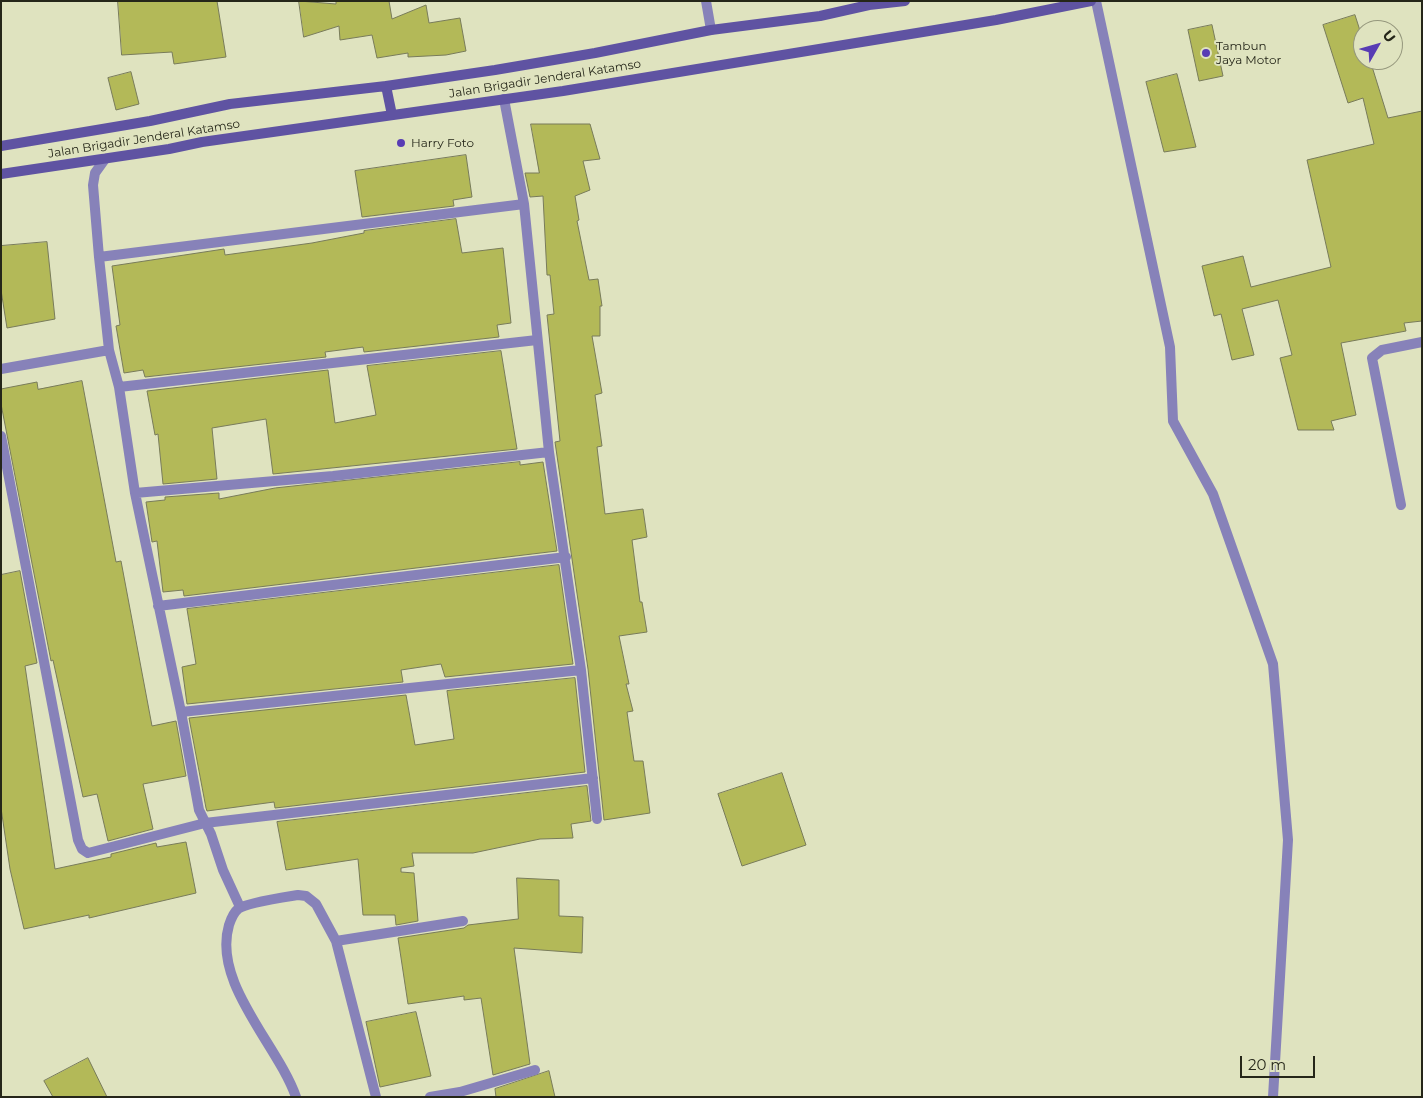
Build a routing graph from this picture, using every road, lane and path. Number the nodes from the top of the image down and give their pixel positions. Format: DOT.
graph roads {
  1 [pos="706,1"];
  2 [pos="905,1"];
  3 [pos="1091,1"];
  4 [pos="1096,1"];
  5 [pos="711,30"];
  6 [pos="386,86"];
  7 [pos="504,99"];
  8 [pos="392,115"];
  9 [pos="1,146"];
  10 [pos="104,158"];
  11 [pos="1,174"];
  12 [pos="524,204"];
  13 [pos="99,257"];
  14 [pos="537,340"];
  15 [pos="1422,342"];
  16 [pos="109,350"];
  17 [pos="1,369"];
  18 [pos="119,386"];
  19 [pos="1,436"];
  20 [pos="549,452"];
  21 [pos="135,493"];
  22 [pos="1401,505"];
  23 [pos="566,557"];
  24 [pos="158,606"];
  25 [pos="581,670"];
  26 [pos="181,712"];
  27 [pos="593,778"];
  28 [pos="597,819"];
  29 [pos="205,823"];
  30 [pos="240,907"];
  31 [pos="463,920"];
  32 [pos="336,940"];
  33 [pos="535,1070"];
  34 [pos="296,1097"];
  35 [pos="376,1097"];
  36 [pos="430,1097"];
  37 [pos="1273,1097"];
  1 -- 5 [label="street"];
  2 -- 5 [label="main road, Jalan Brigadir Jenderal Katamso"];
  3 -- 7 [label="main road, Jalan Brigadir Jenderal Katamso"];
  4 -- 37 [label="street"];
  5 -- 6 [label="main road, Jalan Brigadir Jenderal Katamso"];
  6 -- 8 [label="main road"];
  6 -- 9 [label="main road, Jalan Brigadir Jenderal Katamso"];
  7 -- 8 [label="main road, Jalan Brigadir Jenderal Katamso"];
  7 -- 12 [label="street"];
  8 -- 10 [label="main road, Jalan Brigadir Jenderal Katamso"];
  10 -- 11 [label="main road, Jalan Brigadir Jenderal Katamso"];
  10 -- 13 [label="street"];
  12 -- 13 [label="street"];
  12 -- 14 [label="street"];
  13 -- 16 [label="street"];
  14 -- 18 [label="street"];
  14 -- 20 [label="street"];
  15 -- 22 [label="street"];
  16 -- 17 [label="street"];
  16 -- 18 [label="street"];
  18 -- 21 [label="street"];
  19 -- 29 [label="street"];
  20 -- 21 [label="street"];
  20 -- 23 [label="street"];
  21 -- 24 [label="street"];
  23 -- 24 [label="street"];
  23 -- 25 [label="street"];
  24 -- 26 [label="street"];
  25 -- 26 [label="street"];
  25 -- 27 [label="street"];
  26 -- 29 [label="street"];
  27 -- 28 [label="street"];
  27 -- 29 [label="street"];
  29 -- 30 [label="street"];
  30 -- 32 [label="street"];
  30 -- 34 [label="street"];
  31 -- 32 [label="street"];
  32 -- 35 [label="street"];
  33 -- 36 [label="street"];
}
